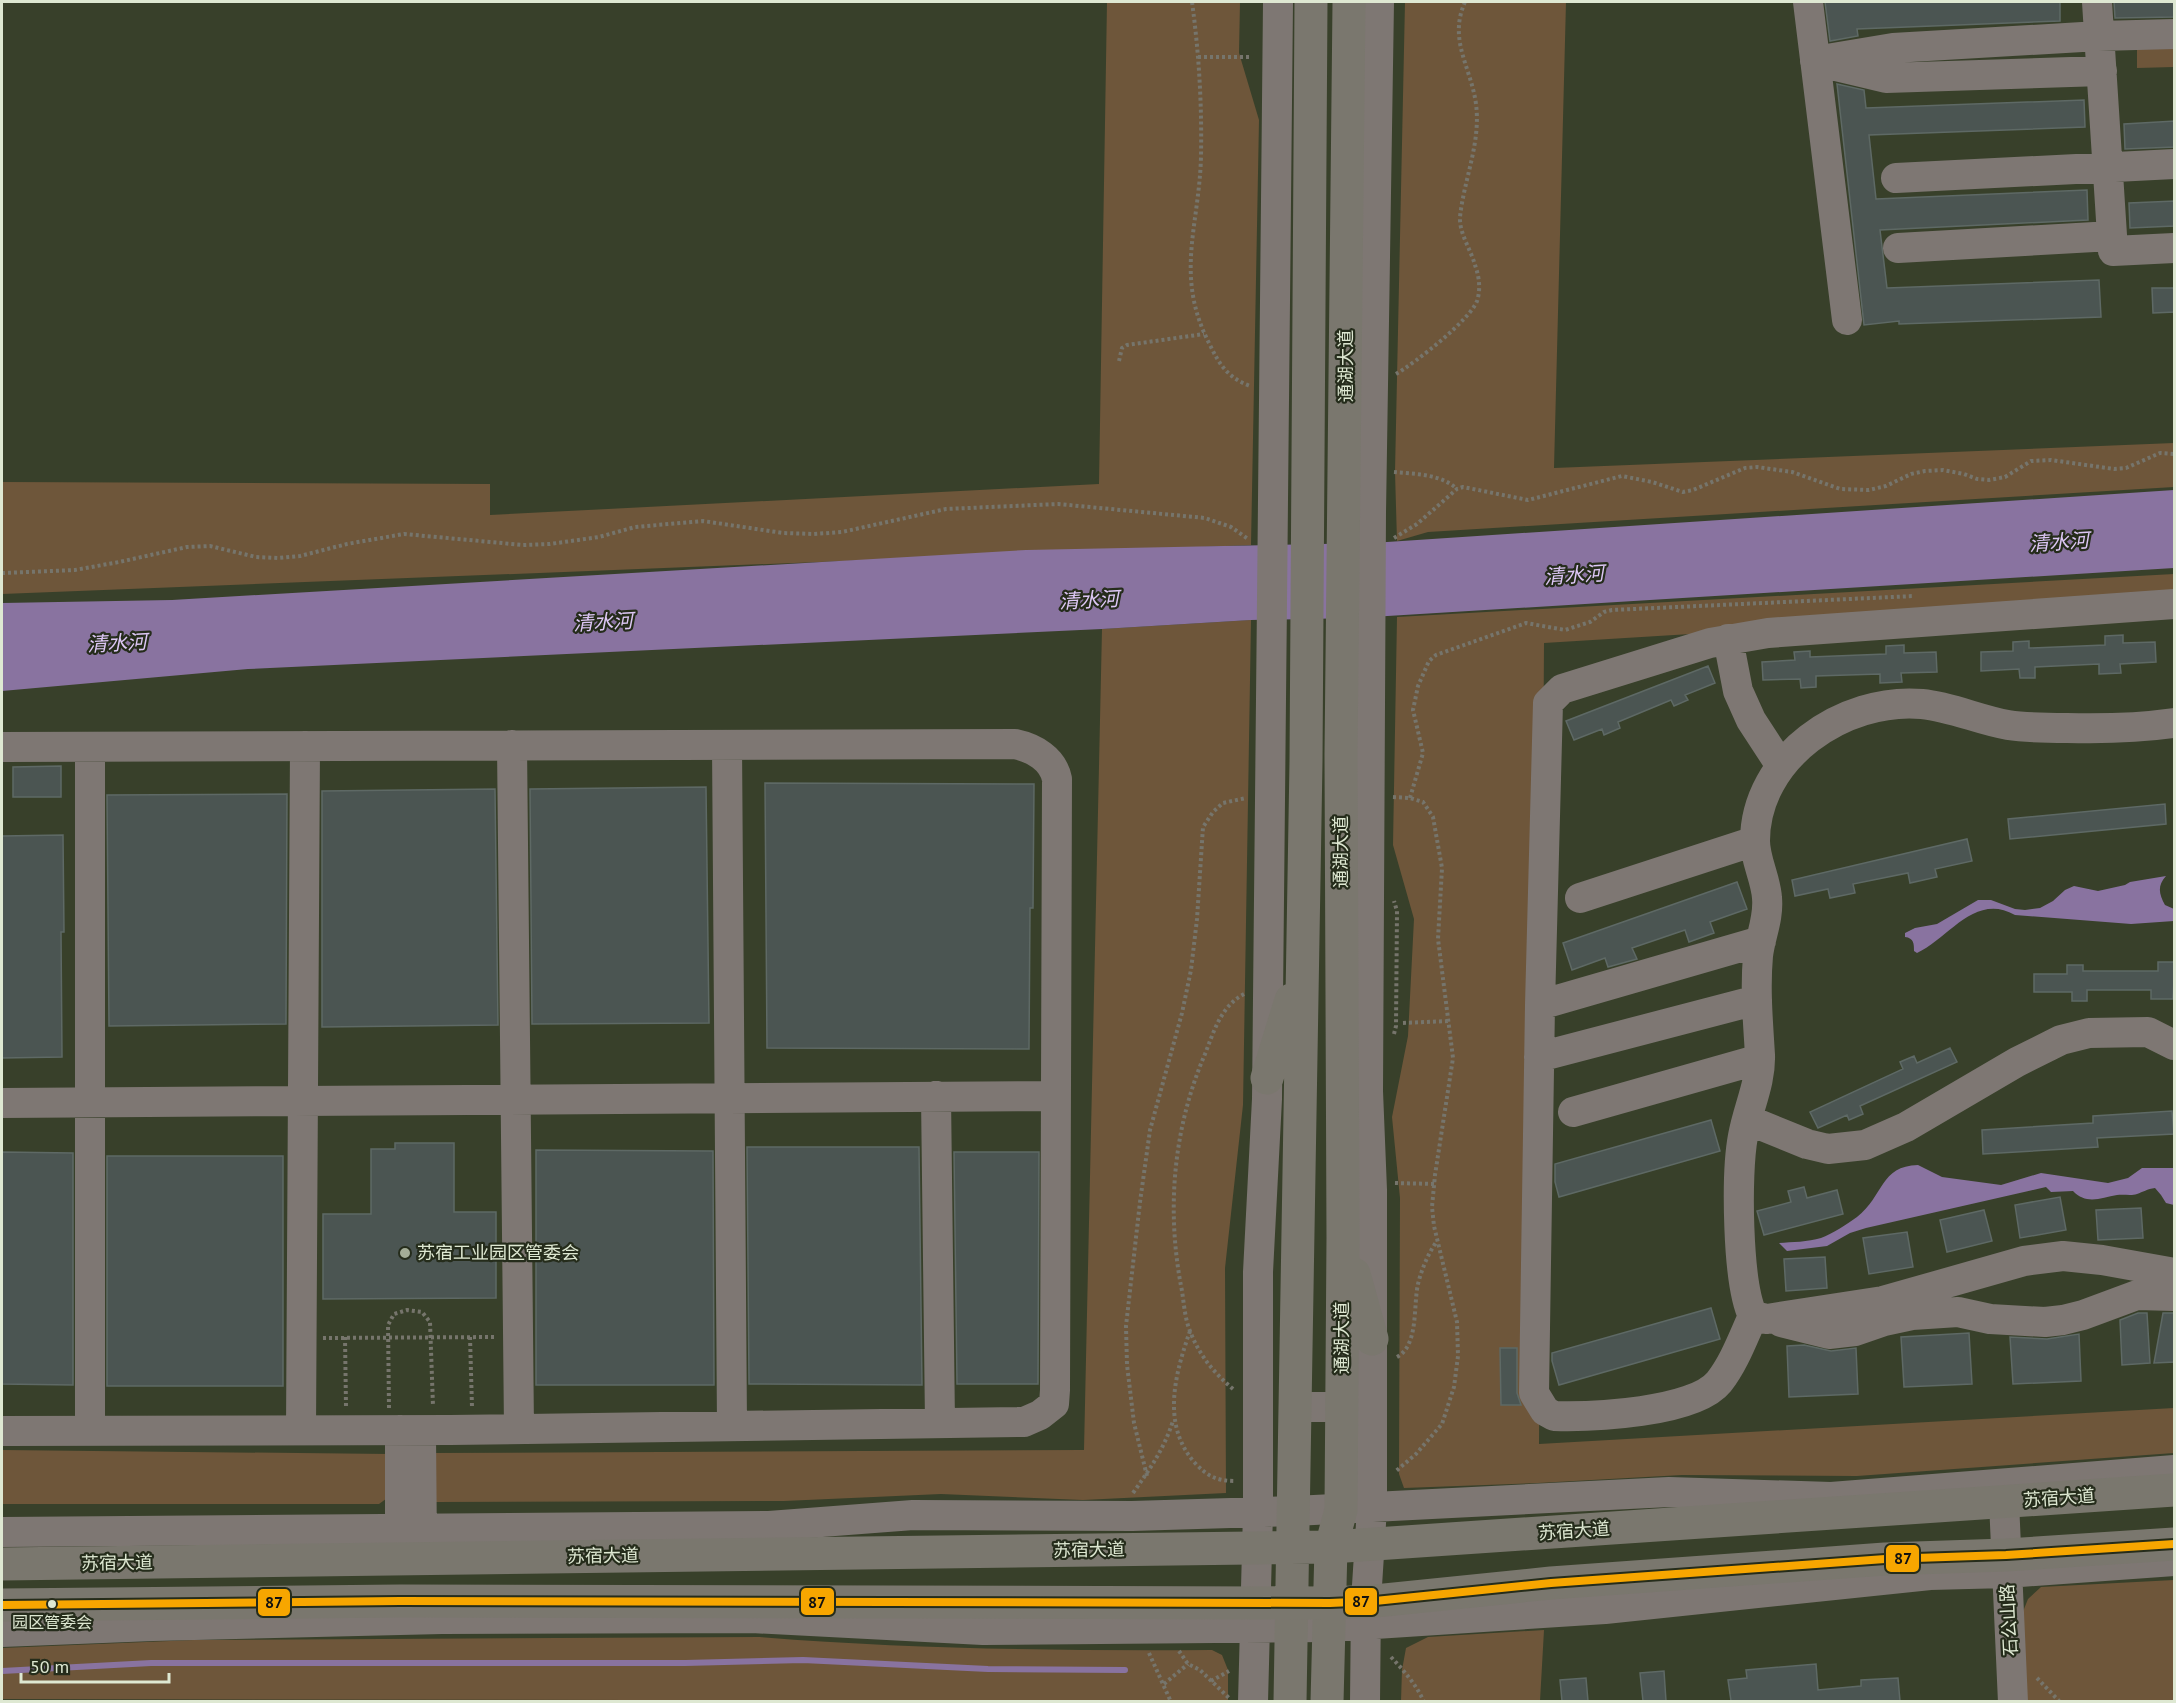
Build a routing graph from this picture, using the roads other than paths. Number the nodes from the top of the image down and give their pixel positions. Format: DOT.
graph roads {
  1 [pos="1278,2"];
  2 [pos="1311,2"];
  3 [pos="1349,2"];
  4 [pos="1380,2"];
  5 [pos="1808,2"];
  6 [pos="2097,2"];
  7 [pos="2175,34"];
  8 [pos="2100,36"];
  9 [pos="1815,61"];
  10 [pos="2102,71"];
  11 [pos="2175,164"];
  12 [pos="2108,168"];
  13 [pos="1896,178"];
  14 [pos="2112,236"];
  15 [pos="1898,248"];
  16 [pos="2175,248"];
  17 [pos="1847,320"];
  18 [pos="1366,522"];
  19 [pos="2175,604"];
  20 [pos="1728,639"];
  21 [pos="2175,723"];
  22 [pos="512,745"];
  23 [pos="728,745"];
  24 [pos="305,746"];
  25 [pos="2,747"];
  26 [pos="90,747"];
  27 [pos="1356,753"];
  28 [pos="1781,766"];
  29 [pos="1755,841"];
  30 [pos="1580,898"];
  31 [pos="1761,941"];
  32 [pos="1302,961"];
  33 [pos="1757,1000"];
  34 [pos="1540,1005"];
  35 [pos="2175,1045"];
  36 [pos="1539,1057"];
  37 [pos="1760,1059"];
  38 [pos="1267,1078"];
  39 [pos="1056,1095"];
  40 [pos="936,1096"];
  41 [pos="730,1098"];
  42 [pos="516,1100"];
  43 [pos="303,1101"];
  44 [pos="90,1102"];
  45 [pos="2,1103"];
  46 [pos="1573,1112"];
  47 [pos="1748,1120"];
  48 [pos="1343,1237"];
  49 [pos="2175,1273"];
  50 [pos="2175,1296"];
  51 [pos="1760,1317"];
  52 [pos="1381,1350"];
  53 [pos="1296,1407"];
  54 [pos="1342,1407"];
  55 [pos="402,1420"];
  56 [pos="940,1423"];
  57 [pos="732,1426"];
  58 [pos="519,1429"];
  59 [pos="301,1430"];
  60 [pos="2,1431"];
  61 [pos="90,1431"];
  62 [pos="2175,1470"];
  63 [pos="2175,1490"];
  64 [pos="2004,1502"];
  65 [pos="1356,1509"];
  66 [pos="1294,1511"];
  67 [pos="1258,1512"];
  68 [pos="2,1532"];
  69 [pos="411,1544"];
  70 [pos="2175,1544"];
  71 [pos="1370,1545"];
  72 [pos="1293,1547"];
  73 [pos="1331,1547"];
  74 [pos="1257,1548"];
  75 [pos="2175,1561"];
  76 [pos="2,1564"];
  77 [pos="2006,1564"];
  78 [pos="2,1605"];
  79 [pos="1366,1613"];
  80 [pos="1255,1615"];
  81 [pos="1292,1615"];
  82 [pos="1329,1615"];
  83 [pos="2,1632"];
  84 [pos="1253,1701"];
  85 [pos="1290,1701"];
  86 [pos="1327,1701"];
  87 [pos="1365,1701"];
  88 [pos="2013,1701"];
  1 -- 38 [label="street"];
  2 -- 32 [label="main road, 通湖大道"];
  3 -- 18 [label="main road, 通湖大道"];
  4 -- 18 [label="street"];
  5 -- 9 [label="street"];
  6 -- 8 [label="street"];
  7 -- 8 [label="street"];
  8 -- 9 [label="street"];
  8 -- 10 [label="street"];
  9 -- 10 [label="street"];
  9 -- 17 [label="street"];
  10 -- 12 [label="street"];
  11 -- 12 [label="street"];
  12 -- 13 [label="street"];
  12 -- 14 [label="street"];
  14 -- 15 [label="street"];
  14 -- 16 [label="street"];
  18 -- 27 [label="main road, 通湖大道"];
  19 -- 20 [label="street"];
  20 -- 28 [label="street"];
  20 -- 34 [label="street"];
  21 -- 28 [label="street"];
  22 -- 23 [label="street"];
  22 -- 24 [label="street"];
  22 -- 42 [label="street"];
  23 -- 39 [label="street"];
  23 -- 41 [label="street"];
  24 -- 26 [label="street"];
  24 -- 43 [label="street"];
  25 -- 26 [label="street"];
  26 -- 44 [label="street"];
  27 -- 48 [label="main road, 通湖大道"];
  27 -- 52 [label="street"];
  28 -- 29 [label="street"];
  29 -- 30 [label="street"];
  29 -- 31 [label="street"];
  31 -- 33 [label="street"];
  31 -- 34 [label="street"];
  32 -- 38 [label="main road"];
  32 -- 53 [label="main road, 通湖大道"];
  33 -- 36 [label="street"];
  33 -- 37 [label="street"];
  34 -- 36 [label="street"];
  35 -- 47 [label="street"];
  36 -- 51 [label="street"];
  37 -- 46 [label="street"];
  37 -- 47 [label="street"];
  38 -- 67 [label="street"];
  39 -- 40 [label="street"];
  39 -- 56 [label="street"];
  40 -- 41 [label="street"];
  40 -- 56 [label="street"];
  41 -- 42 [label="street"];
  41 -- 57 [label="street"];
  42 -- 43 [label="street"];
  42 -- 58 [label="street"];
  43 -- 44 [label="street"];
  43 -- 59 [label="street"];
  44 -- 45 [label="street"];
  44 -- 61 [label="street"];
  47 -- 51 [label="street"];
  48 -- 52 [label="main road"];
  48 -- 54 [label="main road, 通湖大道"];
  49 -- 51 [label="street"];
  50 -- 51 [label="street"];
  52 -- 65 [label="street"];
  53 -- 54 [label="street"];
  53 -- 66 [label="main road, 通湖大道"];
  54 -- 65 [label="main road, 通湖大道"];
  55 -- 58 [label="street"];
  55 -- 59 [label="street"];
  55 -- 69 [label="street"];
  56 -- 57 [label="street"];
  57 -- 58 [label="street"];
  59 -- 61 [label="street"];
  60 -- 61 [label="street"];
  62 -- 65 [label="street"];
  63 -- 64 [label="main road, 苏宿大道"];
  64 -- 71 [label="main road, 苏宿大道"];
  64 -- 77 [label="street, 石公山路"];
  65 -- 66 [label="street"];
  65 -- 71 [label="street"];
  65 -- 73 [label="main road, 通湖大道"];
  66 -- 67 [label="street"];
  66 -- 72 [label="main road, 通湖大道"];
  67 -- 69 [label="street"];
  67 -- 74 [label="street"];
  68 -- 69 [label="street"];
  69 -- 74 [label="main road, 苏宿大道"];
  69 -- 76 [label="main road, 苏宿大道"];
  70 -- 77 [label="main road"];
  71 -- 73 [label="main road, 苏宿大道"];
  71 -- 79 [label="street"];
  72 -- 73 [label="main road, 苏宿大道"];
  72 -- 74 [label="main road, 苏宿大道"];
  72 -- 81 [label="main road, 通湖大道"];
  73 -- 82 [label="main road, 通湖大道"];
  74 -- 80 [label="street"];
  75 -- 77 [label="street"];
  77 -- 79 [label="main road"];
  77 -- 88 [label="street, 石公山路"];
  78 -- 80 [label="main road"];
  79 -- 82 [label="main road"];
  79 -- 87 [label="street"];
  80 -- 81 [label="main road"];
  80 -- 83 [label="street"];
  80 -- 84 [label="street"];
  81 -- 82 [label="main road"];
  81 -- 85 [label="main road, 通湖大道"];
  82 -- 86 [label="main road, 通湖大道"];
}
